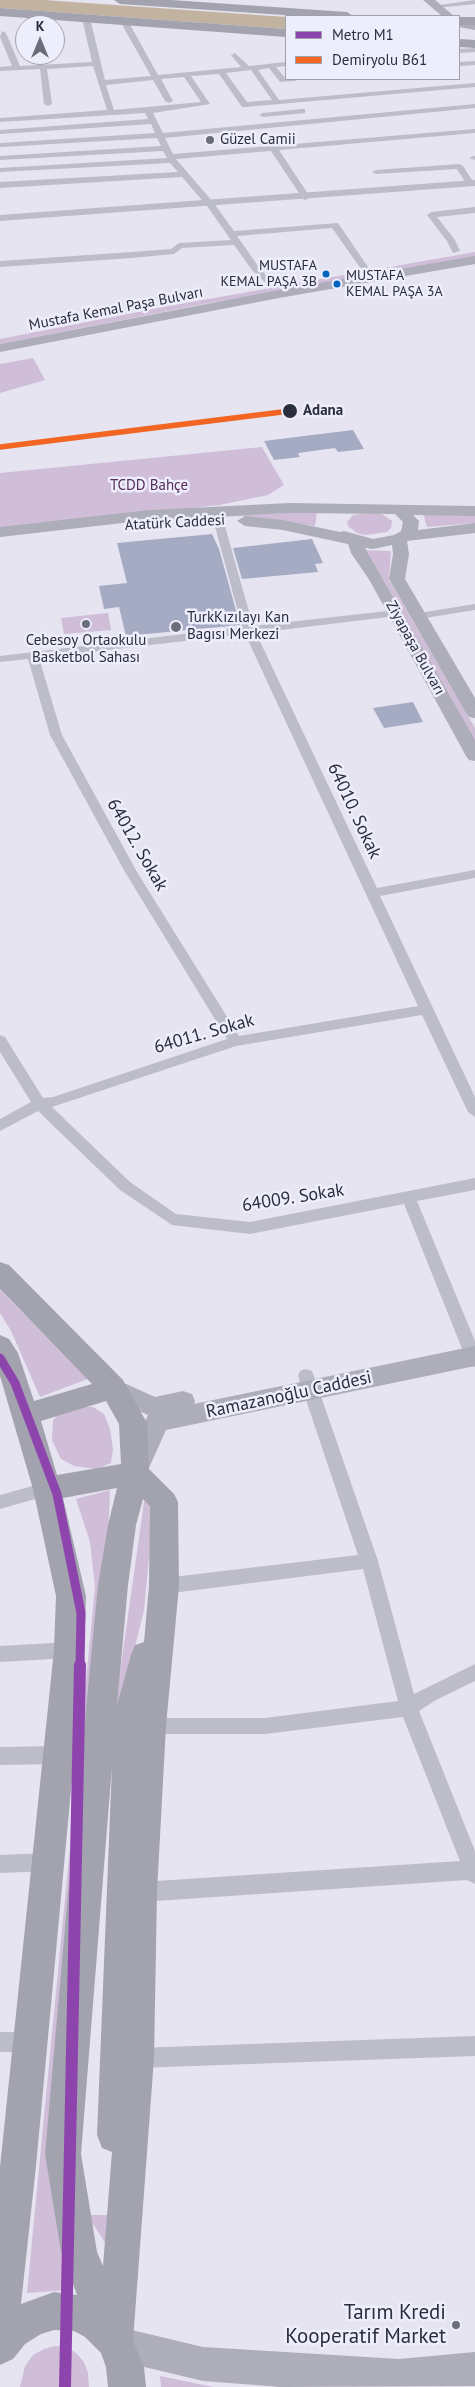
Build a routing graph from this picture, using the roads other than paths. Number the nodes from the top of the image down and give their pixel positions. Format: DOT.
graph roads {
  1 [pos="120,0"];
  2 [pos="160,2"];
  3 [pos="475,2"];
  4 [pos="432,3"];
  5 [pos="224,4"];
  6 [pos="0,12"];
  7 [pos="15,15"];
  8 [pos="337,15"];
  9 [pos="447,15"];
  10 [pos="86,18"];
  11 [pos="65,19"];
  12 [pos="124,21"];
  13 [pos="475,21"];
  14 [pos="460,22"];
  15 [pos="460,22"];
  16 [pos="475,27"];
  17 [pos="2,32"];
  18 [pos="285,33"];
  19 [pos="460,37"];
  20 [pos="474,42"];
  21 [pos="3,43"];
  22 [pos="460,43"];
  23 [pos="460,50"];
  24 [pos="265,54"];
  25 [pos="235,55"];
  26 [pos="475,63"];
  27 [pos="96,64"];
  28 [pos="285,64"];
  29 [pos="460,64"];
  30 [pos="272,65"];
  31 [pos="43,66"];
  32 [pos="57,66"];
  33 [pos="17,68"];
  34 [pos="250,68"];
  35 [pos="0,69"];
  36 [pos="221,71"];
  37 [pos="186,75"];
  38 [pos="155,78"];
  39 [pos="285,80"];
  40 [pos="102,83"];
  41 [pos="475,85"];
  42 [pos="169,101"];
  43 [pos="294,101"];
  44 [pos="277,102"];
  45 [pos="48,104"];
  46 [pos="475,106"];
  47 [pos="148,111"];
  48 [pos="302,111"];
  49 [pos="111,112"];
  50 [pos="253,116"];
  51 [pos="0,120"];
  52 [pos="310,120"];
  53 [pos="166,126"];
  54 [pos="157,130"];
  55 [pos="327,131"];
  56 [pos="475,131"];
  57 [pos="0,132"];
  58 [pos="0,145"];
  59 [pos="166,148"];
  60 [pos="273,148"];
  61 [pos="0,158"];
  62 [pos="171,158"];
  63 [pos="0,170"];
  64 [pos="376,172"];
  65 [pos="183,174"];
  66 [pos="473,183"];
  67 [pos="0,185"];
  68 [pos="306,197"];
  69 [pos="210,204"];
  70 [pos="475,210"];
  71 [pos="0,218"];
  72 [pos="234,238"];
  73 [pos="475,248"];
  74 [pos="456,251"];
  75 [pos="475,260"];
  76 [pos="0,264"];
  77 [pos="364,267"];
  78 [pos="270,284"];
  79 [pos="0,335"];
  80 [pos="0,348"];
  81 [pos="345,509"];
  82 [pos="399,510"];
  83 [pos="475,511"];
  84 [pos="218,519"];
  85 [pos="475,528"];
  86 [pos="0,532"];
  87 [pos="401,538"];
  88 [pos="352,540"];
  89 [pos="0,541"];
  90 [pos="475,607"];
  91 [pos="396,613"];
  92 [pos="420,616"];
  93 [pos="250,629"];
  94 [pos="32,655"];
  95 [pos="0,659"];
  96 [pos="475,713"];
  97 [pos="475,756"];
  98 [pos="475,874"];
  99 [pos="373,892"];
  100 [pos="428,1009"];
  101 [pos="0,1040"];
  102 [pos="235,1041"];
  103 [pos="39,1104"];
  104 [pos="475,1112"];
  105 [pos="0,1126"];
  106 [pos="475,1184"];
  107 [pos="408,1196"];
  108 [pos="0,1272"];
  109 [pos="472,1351"];
  110 [pos="3,1357"];
  111 [pos="308,1383"];
  112 [pos="114,1388"];
  113 [pos="25,1415"];
  114 [pos="135,1473"];
  115 [pos="47,1489"];
  116 [pos="0,1502"];
  117 [pos="369,1561"];
  118 [pos="164,1586"];
  119 [pos="69,1650"];
  120 [pos="0,1654"];
  121 [pos="475,1672"];
  122 [pos="409,1708"];
  123 [pos="151,1726"];
  124 [pos="59,1755"];
  125 [pos="0,1756"];
  126 [pos="48,1862"];
  127 [pos="0,1864"];
  128 [pos="474,1873"];
  129 [pos="141,1892"];
  130 [pos="15,2042"];
  131 [pos="475,2046"];
  132 [pos="137,2058"];
  133 [pos="9,2166"];
  134 [pos="113,2197"];
  135 [pos="0,2321"];
  136 [pos="115,2343"];
  137 [pos="0,2346"];
  138 [pos="467,2375"];
  139 [pos="398,2376"];
  140 [pos="126,2387"];
  141 [pos="298,2387"];
  1 -- 2 [label="main road"];
  2 -- 5 [label="main road"];
  3 -- 4 [label="street"];
  4 -- 9 [label="main road"];
  5 -- 8 [label="main road"];
  6 -- 7 [label="main road"];
  10 -- 11 [label="main road"];
  10 -- 12 [label="main road"];
  10 -- 27 [label="street"];
  12 -- 18 [label="main road"];
  12 -- 38 [label="street"];
  13 -- 14 [label="main road"];
  15 -- 16 [label="main road"];
  17 -- 21 [label="street"];
  19 -- 20 [label="main road"];
  20 -- 22 [label="main road"];
  20 -- 23 [label="street"];
  21 -- 33 [label="street"];
  24 -- 30 [label="street"];
  25 -- 34 [label="street"];
  26 -- 29 [label="street"];
  27 -- 32 [label="street"];
  27 -- 40 [label="street"];
  28 -- 30 [label="street"];
  30 -- 34 [label="street"];
  30 -- 39 [label="street"];
  31 -- 32 [label="street"];
  31 -- 33 [label="street"];
  31 -- 45 [label="street"];
  33 -- 35 [label="street"];
  34 -- 36 [label="street"];
  34 -- 44 [label="street"];
  36 -- 37 [label="street"];
  36 -- 44 [label="street"];
  37 -- 38 [label="street"];
  37 -- 47 [label="street"];
  38 -- 40 [label="street"];
  38 -- 42 [label="street"];
  40 -- 49 [label="street"];
  41 -- 43 [label="street"];
  43 -- 44 [label="street"];
  43 -- 48 [label="street"];
  46 -- 55 [label="street"];
  47 -- 49 [label="street"];
  47 -- 54 [label="street"];
  48 -- 50 [label="street"];
  48 -- 52 [label="street"];
  49 -- 51 [label="street"];
  52 -- 54 [label="street"];
  52 -- 55 [label="street"];
  53 -- 54 [label="street"];
  54 -- 57 [label="street"];
  54 -- 58 [label="street"];
  54 -- 59 [label="street"];
  55 -- 56 [label="street"];
  55 -- 60 [label="street"];
  59 -- 61 [label="street"];
  59 -- 62 [label="street"];
  60 -- 62 [label="street"];
  60 -- 68 [label="street"];
  62 -- 63 [label="street"];
  62 -- 65 [label="street"];
  64 -- 66 [label="street"];
  65 -- 67 [label="street"];
  65 -- 69 [label="street"];
  66 -- 68 [label="street"];
  68 -- 69 [label="street"];
  69 -- 71 [label="street"];
  69 -- 72 [label="street"];
  70 -- 74 [label="street"];
  72 -- 76 [label="street"];
  72 -- 77 [label="street"];
  72 -- 78 [label="street"];
  73 -- 74 [label="main road, Mustafa Kemal Paşa Bulvarı"];
  74 -- 77 [label="main road, Mustafa Kemal Paşa Bulvarı"];
  75 -- 80 [label="main road, Mustafa Kemal Paşa Bulvarı"];
  77 -- 78 [label="main road, Mustafa Kemal Paşa Bulvarı"];
  78 -- 79 [label="main road, Mustafa Kemal Paşa Bulvarı"];
  81 -- 82 [label="main road, Atatürk Caddesi"];
  81 -- 86 [label="main road, Atatürk Caddesi"];
  81 -- 88 [label="main road, Ziyapaşa Bulvarı"];
  82 -- 83 [label="main road"];
  82 -- 87 [label="main road, Ziyapaşa Bulvarı"];
  84 -- 88 [label="main road, Atatürk Caddesi"];
  84 -- 89 [label="main road, Atatürk Caddesi"];
  84 -- 93 [label="street, 64010. Sokak"];
  85 -- 87 [label="main road"];
  87 -- 88 [label="main road, Atatürk Caddesi"];
  87 -- 92 [label="main road, Ziyapaşa Bulvarı"];
  88 -- 91 [label="main road, Ziyapaşa Bulvarı"];
  90 -- 92 [label="street"];
  91 -- 93 [label="street"];
  91 -- 97 [label="main road, Ziyapaşa Bulvarı"];
  92 -- 96 [label="main road, Ziyapaşa Bulvarı"];
  93 -- 94 [label="street"];
  93 -- 99 [label="street, 64010. Sokak"];
  94 -- 95 [label="street"];
  94 -- 102 [label="street, 64012. Sokak"];
  98 -- 99 [label="street"];
  99 -- 100 [label="street, 64010. Sokak"];
  100 -- 102 [label="street, 64011. Sokak"];
  100 -- 104 [label="street, 64010. Sokak"];
  101 -- 103 [label="street, 64009. Sokak"];
  102 -- 103 [label="street, 64011. Sokak"];
  103 -- 105 [label="street, 64011. Sokak"];
  103 -- 107 [label="street, 64009. Sokak"];
  106 -- 107 [label="street, 64009. Sokak"];
  107 -- 109 [label="street"];
  108 -- 112 [label="main road"];
  109 -- 111 [label="main road, Ramazanoğlu Caddesi"];
  110 -- 113 [label="main road"];
  111 -- 112 [label="main road, Ramazanoğlu Caddesi"];
  111 -- 114 [label="main road, Ramazanoğlu Caddesi"];
  111 -- 117 [label="street"];
  112 -- 113 [label="main road"];
  112 -- 114 [label="main road"];
  113 -- 115 [label="main road"];
  114 -- 115 [label="main road"];
  114 -- 118 [label="main road"];
  114 -- 136 [label="main road"];
  115 -- 116 [label="street"];
  115 -- 119 [label="main road"];
  117 -- 118 [label="street"];
  117 -- 122 [label="street"];
  118 -- 123 [label="main road"];
  118 -- 134 [label="main road"];
  119 -- 120 [label="street"];
  119 -- 124 [label="main road"];
  121 -- 122 [label="street"];
  122 -- 123 [label="street"];
  122 -- 128 [label="street"];
  123 -- 129 [label="main road"];
  124 -- 125 [label="street"];
  124 -- 126 [label="main road"];
  126 -- 127 [label="street"];
  126 -- 130 [label="main road"];
  128 -- 129 [label="street"];
  129 -- 132 [label="main road"];
  130 -- 133 [label="main road"];
  131 -- 132 [label="street"];
  132 -- 136 [label="main road"];
  133 -- 135 [label="main road"];
  136 -- 137 [label="main road"];
  136 -- 139 [label="main road"];
  136 -- 140 [label="main road"];
  138 -- 139 [label="main road"];
  139 -- 141 [label="main road"];
}
